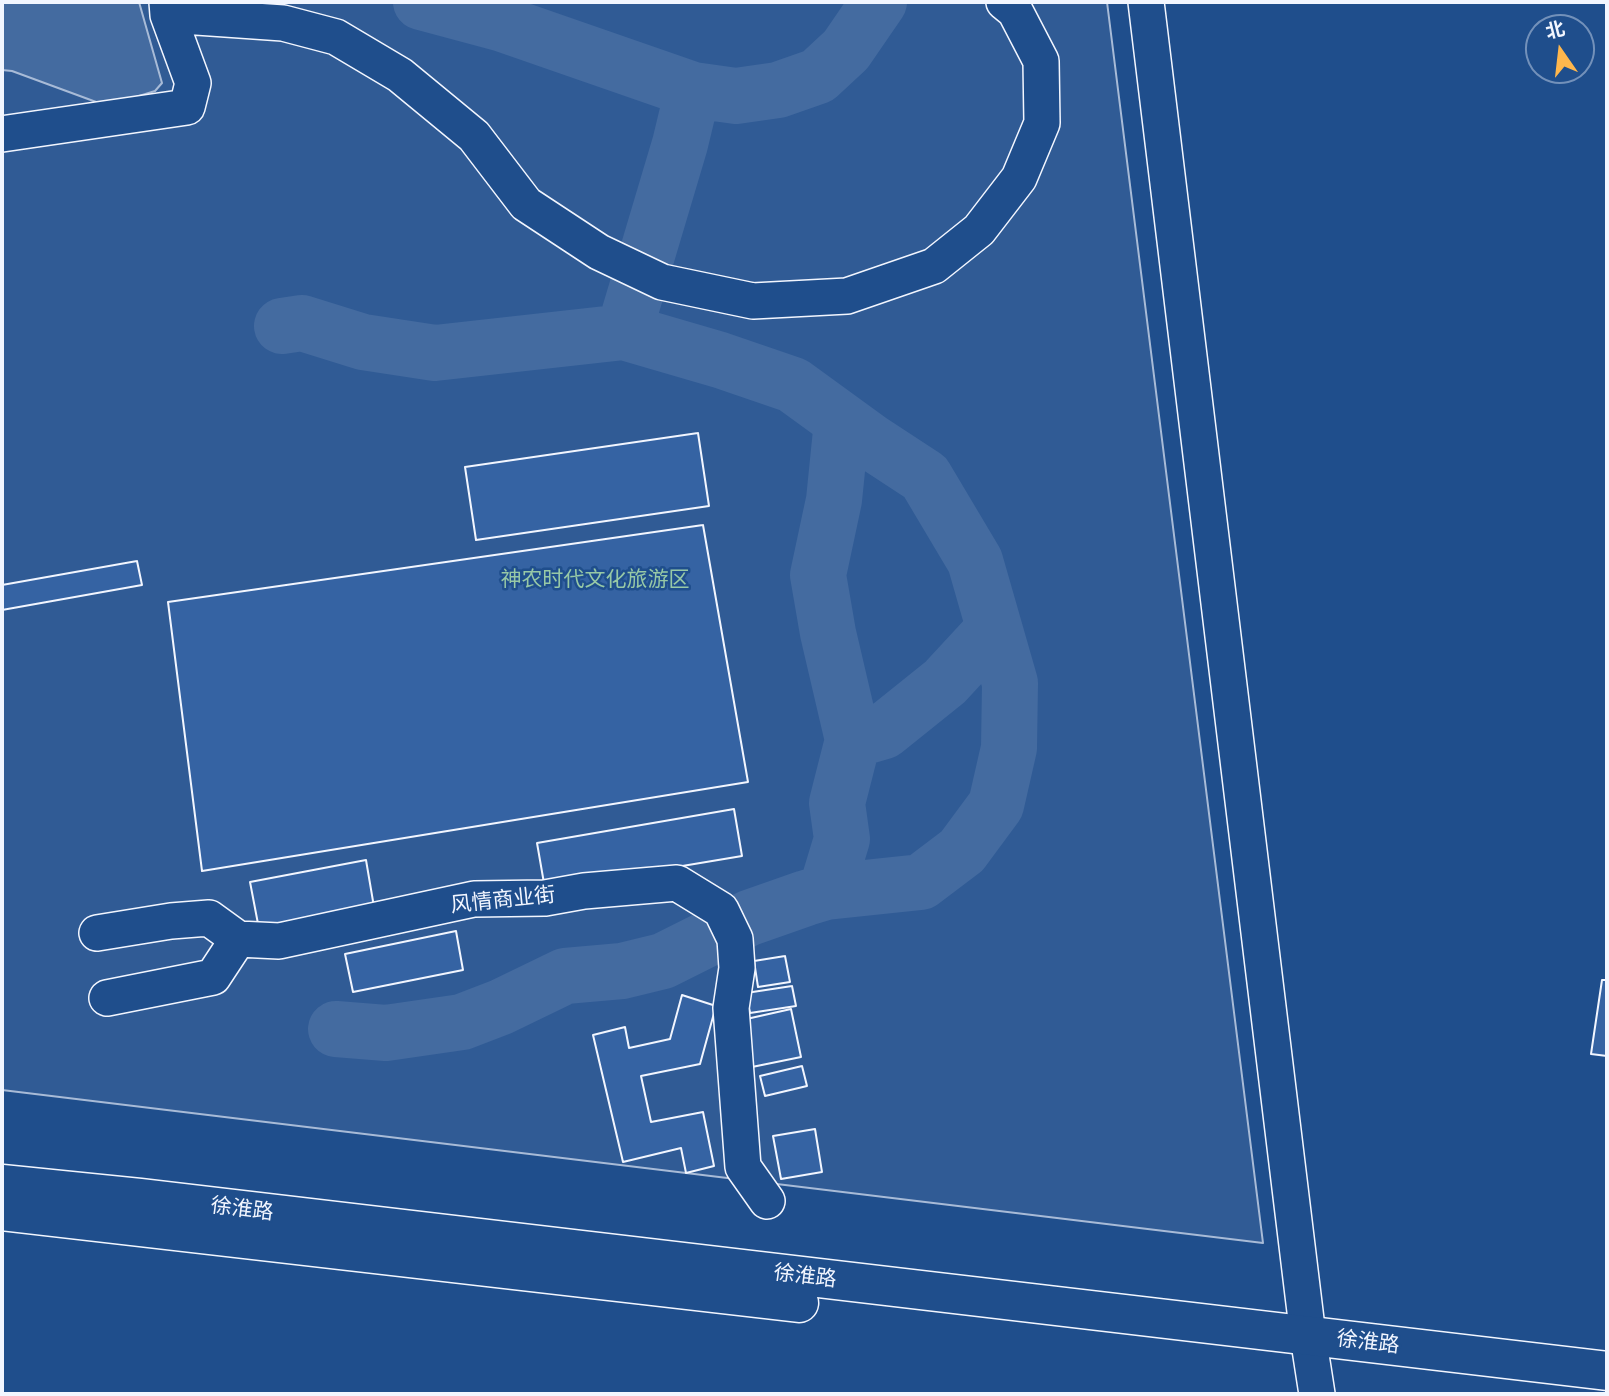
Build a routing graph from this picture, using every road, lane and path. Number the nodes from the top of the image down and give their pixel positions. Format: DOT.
graph roads {
  1 [pos="1004,2"];
  2 [pos="1146,2"];
  3 [pos="167,8"];
  4 [pos="2,134"];
  5 [pos="97,933"];
  6 [pos="238,939"];
  7 [pos="107,998"];
  8 [pos="2,1184"];
  9 [pos="767,1201"];
  10 [pos="2,1211"];
  11 [pos="1313,1364"];
  12 [pos="1607,1371"];
  13 [pos="1599,1394"];
  1 -- 3 [label="street"];
  2 -- 11 [label="street"];
  3 -- 4 [label="street"];
  5 -- 6 [label="street"];
  6 -- 7 [label="street"];
  6 -- 9 [label="street, 风情商业街"];
  8 -- 11 [label="main road, 徐淮路"];
  10 -- 11 [label="main road, 徐淮路"];
  11 -- 12 [label="main road, 徐淮路"];
  11 -- 13 [label="main road, 徐淮路"];
}
